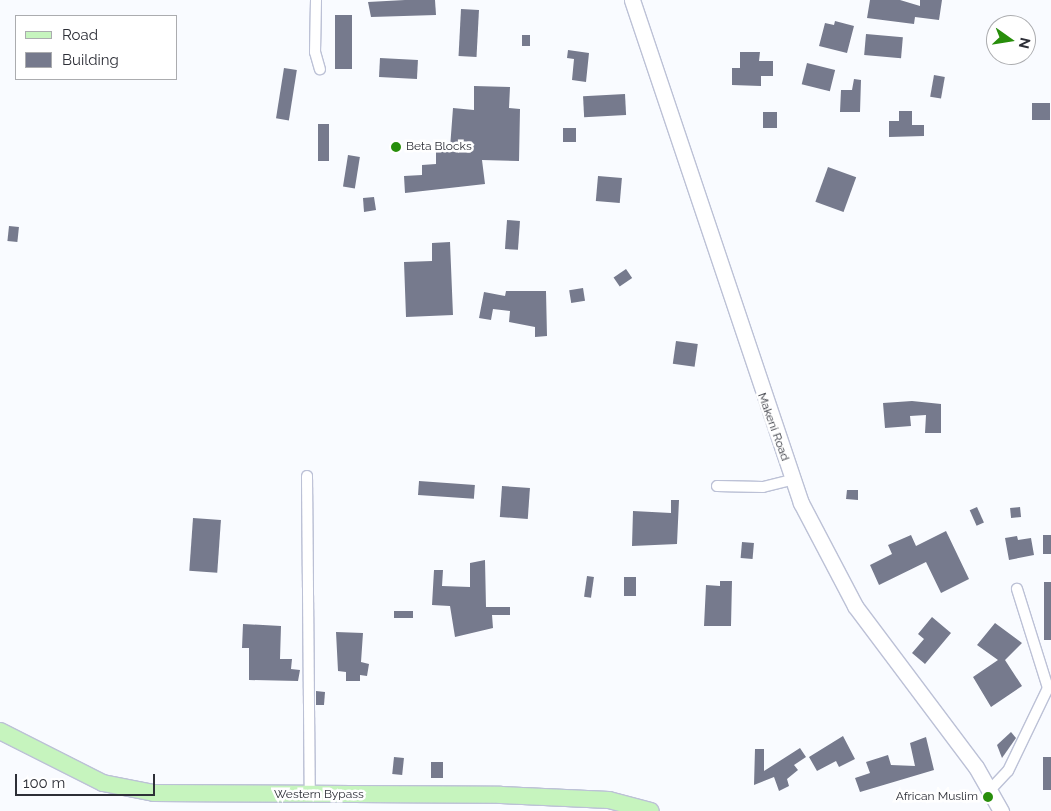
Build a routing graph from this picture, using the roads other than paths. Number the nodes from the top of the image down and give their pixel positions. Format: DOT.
graph roads {
  1 [pos="316,0"];
  2 [pos="632,0"];
  3 [pos="320,69"];
  4 [pos="307,476"];
  5 [pos="792,480"];
  6 [pos="717,486"];
  7 [pos="1016,589"];
  8 [pos="0,731"];
  9 [pos="990,790"];
  10 [pos="310,795"];
  11 [pos="651,811"];
  12 [pos="1001,811"];
  1 -- 3 [label="street"];
  2 -- 5 [label="main road, Makeni Road"];
  4 -- 10 [label="street"];
  5 -- 6 [label="street"];
  5 -- 9 [label="main road, Makeni Road"];
  7 -- 9 [label="street"];
  8 -- 10 [label="main road, Western Bypass"];
  9 -- 12 [label="main road, Makeni Road"];
  10 -- 11 [label="main road, Western Bypass"];
}
